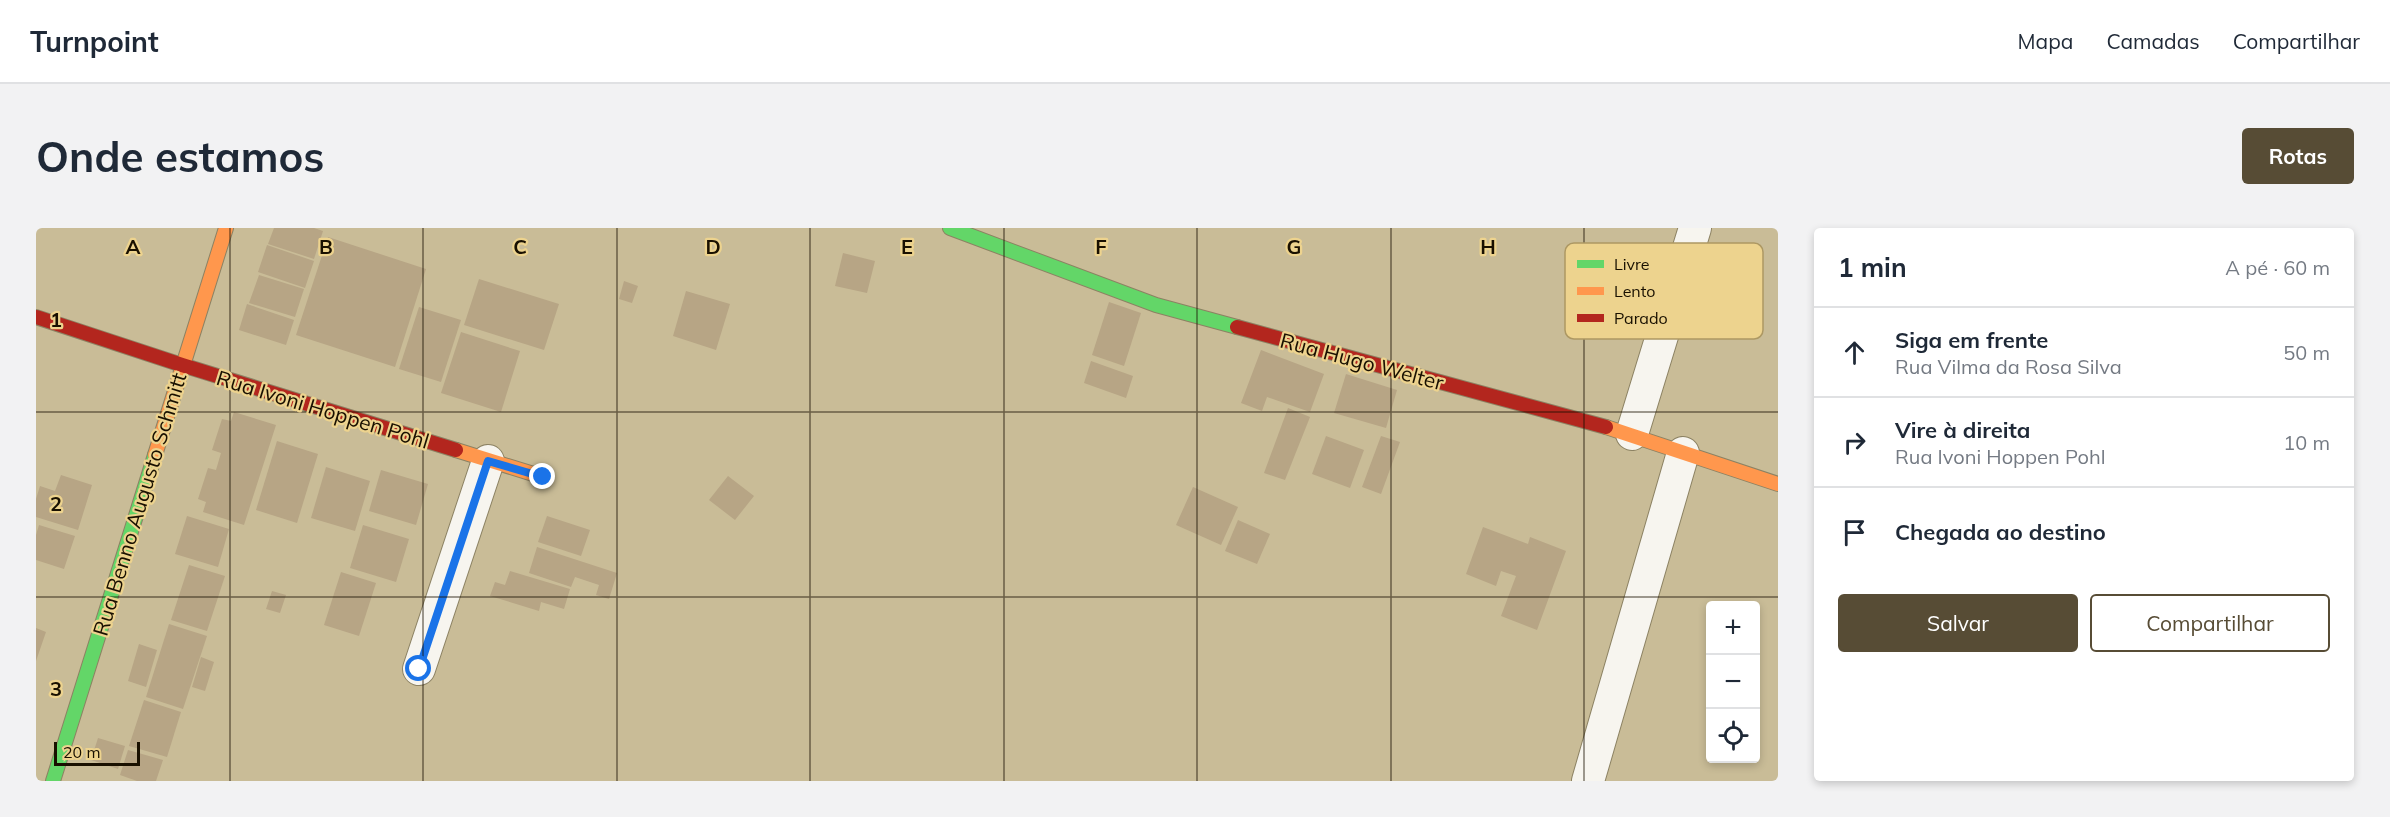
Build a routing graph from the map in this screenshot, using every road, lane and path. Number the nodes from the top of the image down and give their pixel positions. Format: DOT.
graph roads {
  1 [pos="226,228"];
  2 [pos="950,228"];
  3 [pos="1695,228"];
  4 [pos="1690,243"];
  5 [pos="36,317"];
  6 [pos="1661,339"];
  7 [pos="182,365"];
  8 [pos="1632,434"];
  9 [pos="1683,453"];
  10 [pos="488,461"];
  11 [pos="543,477"];
  12 [pos="1778,484"];
  13 [pos="419,669"];
  14 [pos="53,781"];
  15 [pos="1588,781"];
  1 -- 7 [label="street, Rua Benno Augusto Schmitt"];
  2 -- 8 [label="street, Rua Hugo Welter"];
  3 -- 4 [label="street"];
  5 -- 7 [label="street, Rua Ivoni Hoppen Pohl"];
  6 -- 8 [label="street"];
  7 -- 10 [label="street, Rua Ivoni Hoppen Pohl"];
  7 -- 14 [label="street, Rua Benno Augusto Schmitt"];
  8 -- 9 [label="street, Rua Hugo Welter"];
  9 -- 12 [label="street, Rua Hugo Welter"];
  9 -- 15 [label="street"];
  10 -- 11 [label="street, Rua Ivoni Hoppen Pohl"];
  10 -- 13 [label="street"];
}
